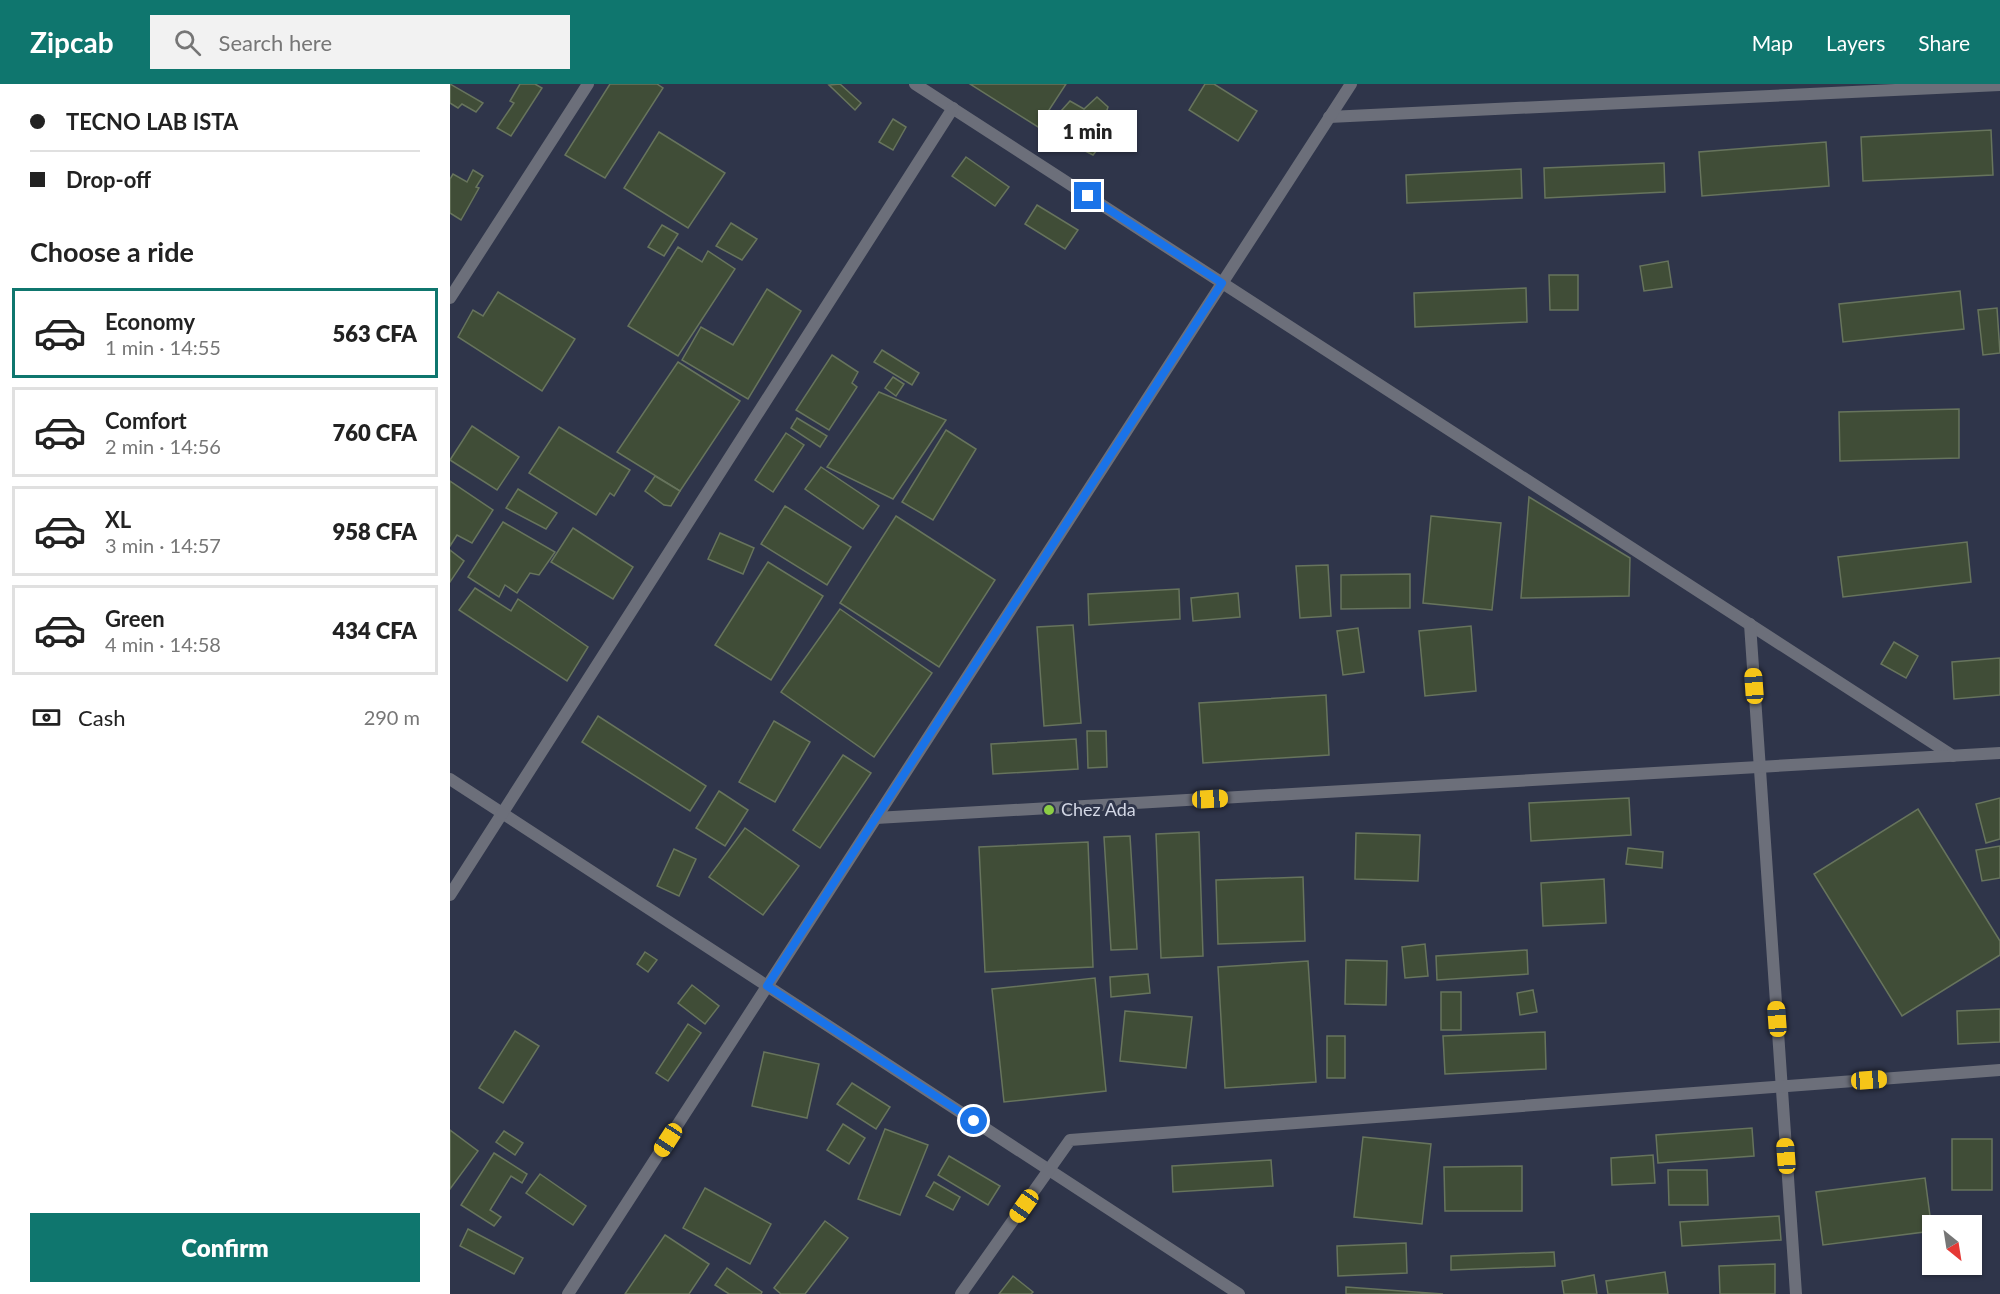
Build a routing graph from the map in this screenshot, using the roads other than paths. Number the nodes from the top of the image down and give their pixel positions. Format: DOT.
graph roads {
  1 [pos="588,84"];
  2 [pos="915,84"];
  3 [pos="1350,84"];
  4 [pos="2000,85"];
  5 [pos="953,108"];
  6 [pos="1329,117"];
  7 [pos="1222,283"];
  8 [pos="450,298"];
  9 [pos="1750,624"];
  10 [pos="2000,753"];
  11 [pos="1953,756"];
  12 [pos="1760,768"];
  13 [pos="450,779"];
  14 [pos="502,813"];
  15 [pos="876,818"];
  16 [pos="450,895"];
  17 [pos="767,986"];
  18 [pos="2000,1070"];
  19 [pos="1782,1087"];
  20 [pos="1049,1170"];
  21 [pos="568,1294"];
  22 [pos="961,1294"];
  23 [pos="1239,1294"];
  24 [pos="1796,1294"];
  1 -- 8 [label="street"];
  2 -- 5 [label="street"];
  3 -- 6 [label="street"];
  4 -- 6 [label="street"];
  5 -- 7 [label="street"];
  5 -- 14 [label="street"];
  6 -- 7 [label="street"];
  7 -- 9 [label="street"];
  7 -- 15 [label="street"];
  9 -- 11 [label="street"];
  9 -- 12 [label="street"];
  10 -- 11 [label="street"];
  11 -- 12 [label="street"];
  12 -- 15 [label="street"];
  12 -- 19 [label="street"];
  13 -- 14 [label="street"];
  14 -- 16 [label="street"];
  14 -- 17 [label="street"];
  15 -- 17 [label="street"];
  17 -- 20 [label="street"];
  17 -- 21 [label="street"];
  18 -- 19 [label="street"];
  19 -- 20 [label="street"];
  19 -- 24 [label="street"];
  20 -- 22 [label="street"];
  20 -- 23 [label="street"];
}
